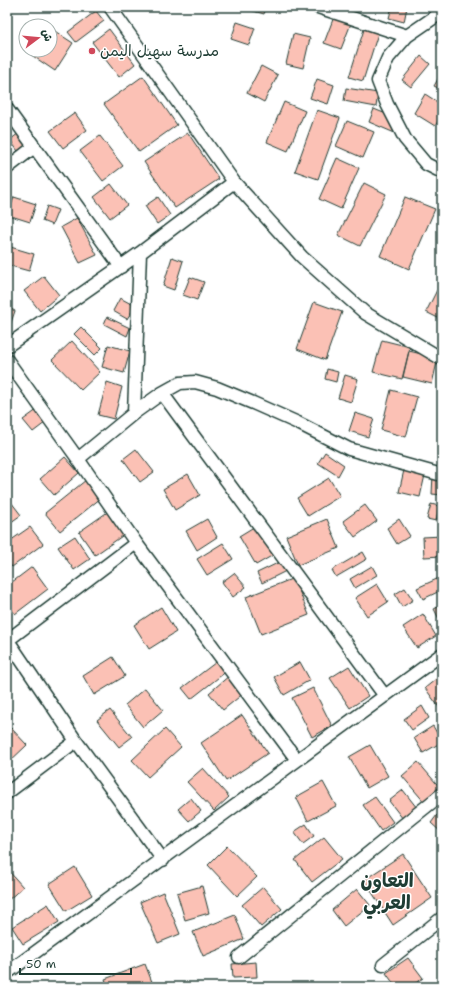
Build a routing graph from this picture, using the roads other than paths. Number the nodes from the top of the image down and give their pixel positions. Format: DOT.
graph roads {
  1 [pos="110,7"];
  2 [pos="318,7"];
  3 [pos="442,12"];
  4 [pos="407,36"];
  5 [pos="7,109"];
  6 [pos="34,147"];
  7 [pos="7,168"];
  8 [pos="442,172"];
  9 [pos="234,182"];
  10 [pos="140,253"];
  11 [pos="120,267"];
  12 [pos="7,346"];
  13 [pos="442,359"];
  14 [pos="7,360"];
  15 [pos="162,393"];
  16 [pos="134,414"];
  17 [pos="78,459"];
  18 [pos="442,475"];
  19 [pos="136,543"];
  20 [pos="8,640"];
  21 [pos="442,654"];
  22 [pos="385,696"];
  23 [pos="76,741"];
  24 [pos="297,760"];
  25 [pos="7,793"];
  26 [pos="442,794"];
  27 [pos="163,860"];
  28 [pos="442,918"];
  29 [pos="239,958"];
  30 [pos="382,965"];
  31 [pos="7,973"];
  1 -- 9 [label="street"];
  2 -- 4 [label="street"];
  3 -- 4 [label="street"];
  4 -- 8 [label="street"];
  5 -- 6 [label="street"];
  6 -- 7 [label="street"];
  6 -- 11 [label="street"];
  9 -- 10 [label="street"];
  9 -- 13 [label="street"];
  10 -- 11 [label="street"];
  10 -- 16 [label="street"];
  11 -- 12 [label="street"];
  14 -- 17 [label="street"];
  15 -- 16 [label="street"];
  15 -- 18 [label="street"];
  15 -- 22 [label="street"];
  16 -- 17 [label="street"];
  17 -- 19 [label="street"];
  19 -- 20 [label="street"];
  19 -- 24 [label="street"];
  20 -- 23 [label="street"];
  21 -- 22 [label="street"];
  22 -- 24 [label="street"];
  23 -- 25 [label="street"];
  23 -- 27 [label="street"];
  24 -- 27 [label="street"];
  26 -- 29 [label="street"];
  27 -- 31 [label="street"];
  28 -- 30 [label="street"];
}
